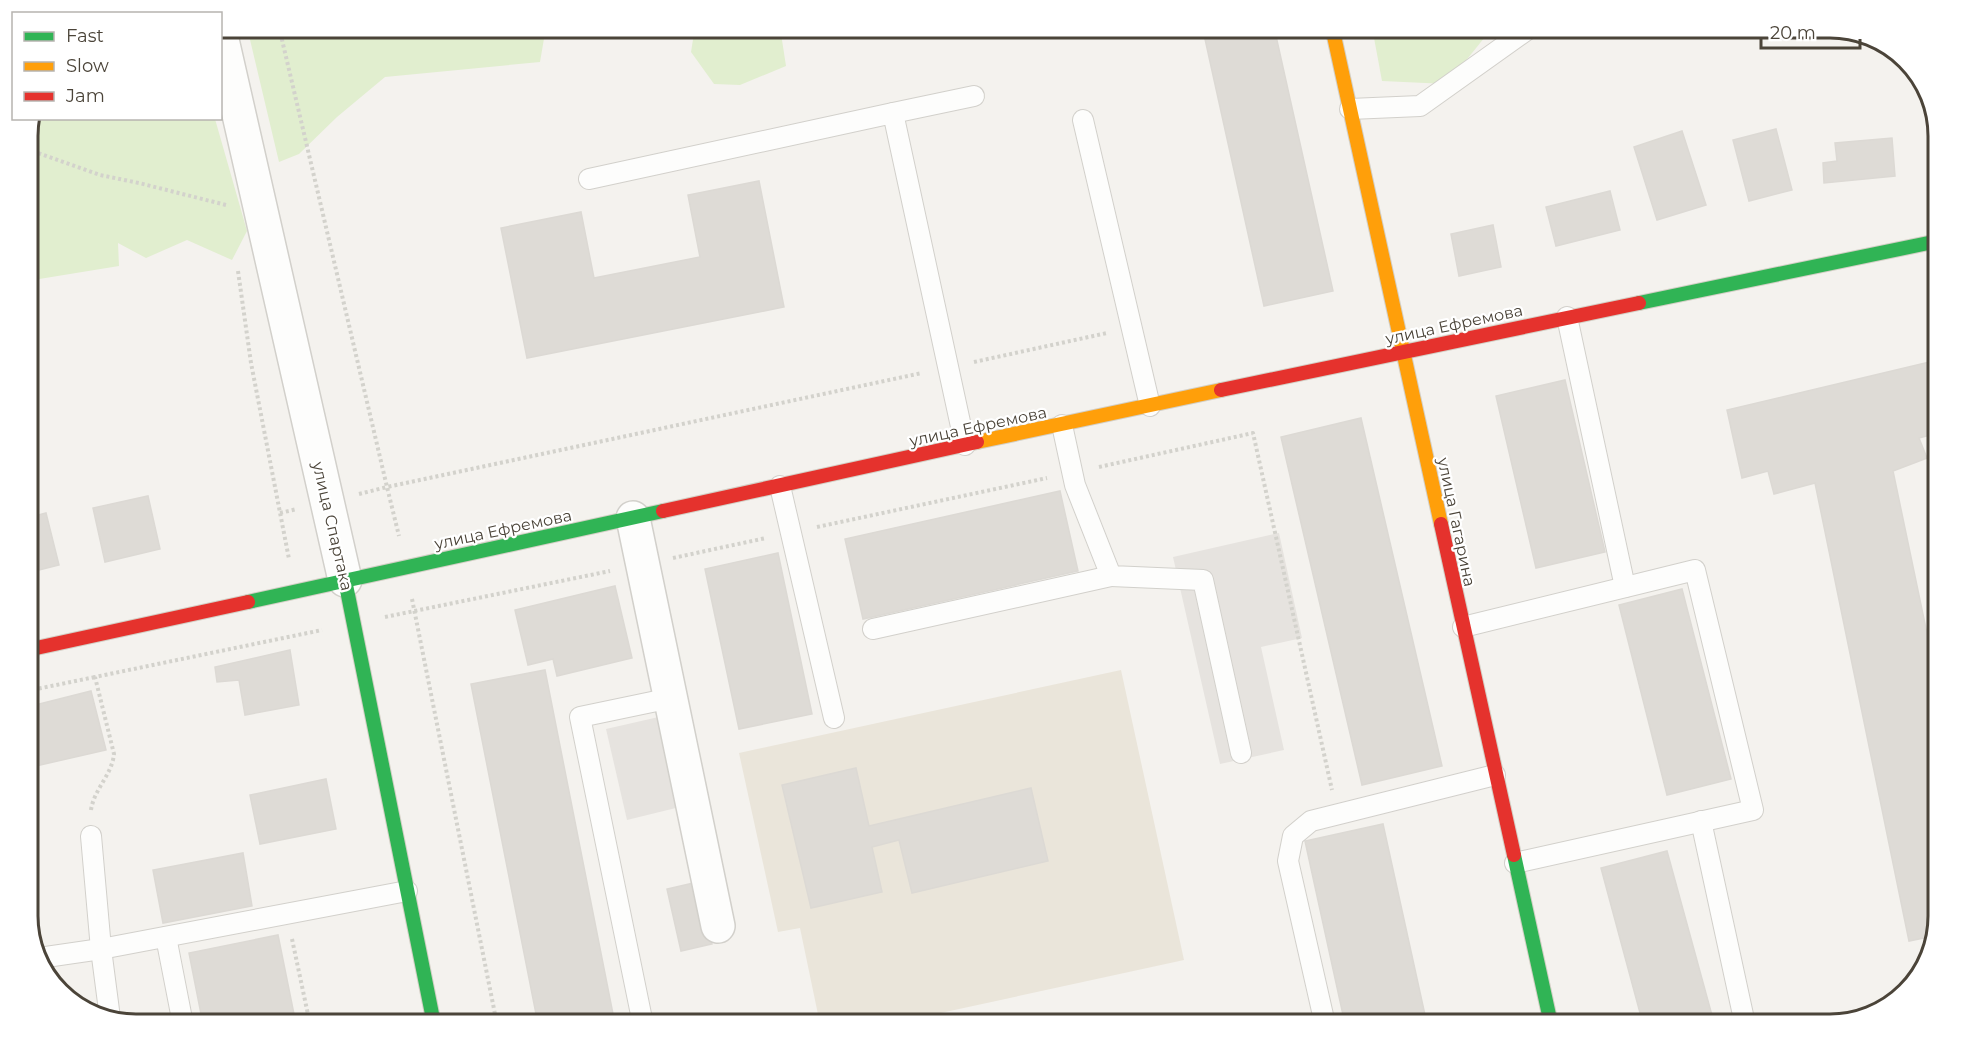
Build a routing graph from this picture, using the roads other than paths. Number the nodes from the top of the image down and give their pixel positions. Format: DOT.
graph roads {
  1 [pos="1334,38"];
  2 [pos="1516,38"];
  3 [pos="222,40"];
  4 [pos="974,96"];
  5 [pos="1350,109"];
  6 [pos="893,113"];
  7 [pos="1083,120"];
  8 [pos="590,179"];
  9 [pos="1927,243"];
  10 [pos="1567,317"];
  11 [pos="1403,351"];
  12 [pos="1150,406"];
  13 [pos="1062,425"];
  14 [pos="965,445"];
  15 [pos="780,486"];
  16 [pos="633,518"];
  17 [pos="1111,576"];
  18 [pos="345,580"];
  19 [pos="1625,587"];
  20 [pos="1463,627"];
  21 [pos="873,629"];
  22 [pos="38,648"];
  23 [pos="671,698"];
  24 [pos="834,718"];
  25 [pos="1241,753"];
  26 [pos="1496,775"];
  27 [pos="1701,821"];
  28 [pos="91,836"];
  29 [pos="1515,863"];
  30 [pos="407,891"];
  31 [pos="718,926"];
  32 [pos="166,937"];
  33 [pos="101,949"];
  34 [pos="47,957"];
  35 [pos="109,1010"];
  36 [pos="181,1013"];
  37 [pos="432,1013"];
  38 [pos="642,1013"];
  39 [pos="1323,1013"];
  40 [pos="1549,1013"];
  41 [pos="1743,1013"];
  1 -- 5 [label="street, улица Гагарина"];
  2 -- 5 [label="lane"];
  3 -- 18 [label="street, улица Спартака"];
  4 -- 6 [label="lane"];
  5 -- 11 [label="street, улица Гагарина"];
  6 -- 8 [label="lane"];
  6 -- 14 [label="lane"];
  7 -- 12 [label="lane"];
  9 -- 10 [label="street, улица Ефремова"];
  10 -- 11 [label="street, улица Ефремова"];
  10 -- 19 [label="lane"];
  11 -- 12 [label="street, улица Ефремова"];
  11 -- 20 [label="street, улица Гагарина"];
  12 -- 13 [label="street, улица Ефремова"];
  13 -- 14 [label="street, улица Ефремова"];
  13 -- 17 [label="lane"];
  14 -- 15 [label="street, улица Ефремова"];
  15 -- 16 [label="street, улица Ефремова"];
  15 -- 24 [label="lane"];
  16 -- 18 [label="street, улица Ефремова"];
  16 -- 23 [label="street"];
  17 -- 21 [label="lane"];
  17 -- 25 [label="lane"];
  18 -- 22 [label="street, улица Ефремова"];
  18 -- 30 [label="street, улица Спартака"];
  19 -- 20 [label="lane"];
  19 -- 27 [label="lane"];
  20 -- 26 [label="street, улица Гагарина"];
  23 -- 31 [label="street"];
  23 -- 38 [label="lane"];
  26 -- 29 [label="street, улица Гагарина"];
  26 -- 39 [label="lane"];
  27 -- 29 [label="lane"];
  27 -- 41 [label="lane"];
  28 -- 33 [label="lane"];
  29 -- 40 [label="street, улица Гагарина"];
  30 -- 32 [label="lane"];
  30 -- 37 [label="street, улица Спартака"];
  32 -- 33 [label="lane"];
  32 -- 36 [label="lane"];
  33 -- 34 [label="lane"];
  33 -- 35 [label="lane"];
}
